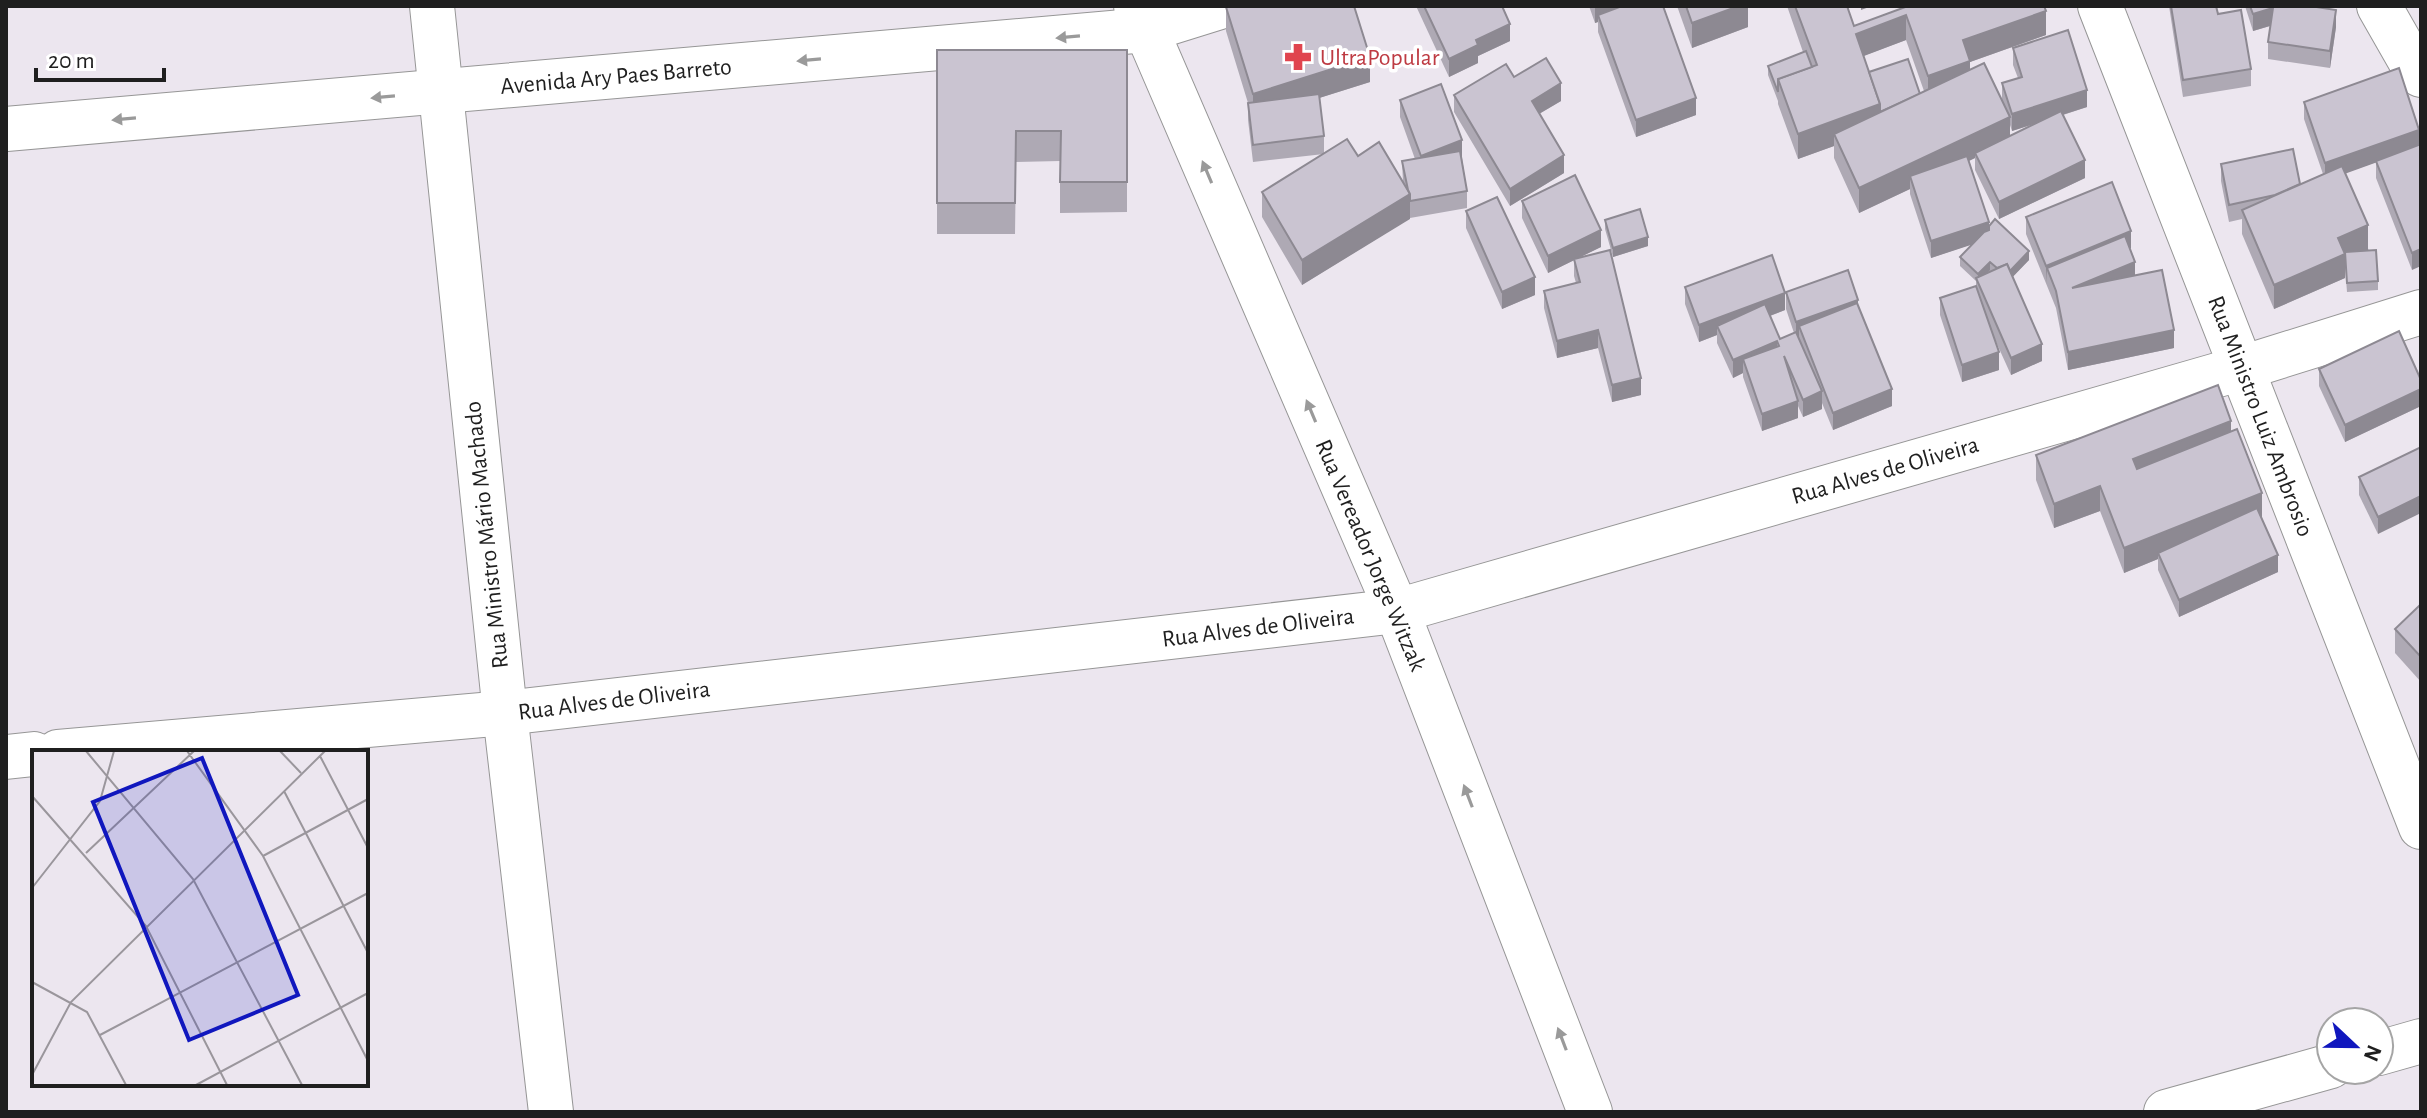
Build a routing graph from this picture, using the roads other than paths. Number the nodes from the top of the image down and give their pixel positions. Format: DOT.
graph roads {
  1 [pos="432,6"];
  2 [pos="1223,6"];
  3 [pos="2100,6"];
  4 [pos="2379,6"];
  5 [pos="1141,18"];
  6 [pos="2421,75"];
  7 [pos="440,92"];
  8 [pos="6,129"];
  9 [pos="2421,312"];
  10 [pos="2242,368"];
  11 [pos="1397,611"];
  12 [pos="505,713"];
  13 [pos="81,750"];
  14 [pos="32,754"];
  15 [pos="6,757"];
  16 [pos="2421,827"];
  17 [pos="2421,1041"];
  18 [pos="2395,1048"];
  19 [pos="2315,1070"];
  20 [pos="551,1112"];
  21 [pos="1590,1112"];
  22 [pos="2166,1112"];
  1 -- 7 [label="street, Rua Ministro Mário Machado"];
  2 -- 5 [label="street, Avenida Ary Paes Barreto"];
  3 -- 10 [label="street, Rua Ministro Luiz Ambrosio"];
  4 -- 6 [label="street"];
  5 -- 7 [label="street, Avenida Ary Paes Barreto, one-way"];
  11 -- 5 [label="street, Rua Vereador Jorge Witzak, one-way"];
  7 -- 8 [label="street, Avenida Ary Paes Barreto, one-way"];
  7 -- 12 [label="street, Rua Ministro Mário Machado"];
  9 -- 10 [label="street, Rua Alves de Oliveira"];
  10 -- 11 [label="street, Rua Alves de Oliveira"];
  10 -- 16 [label="street, Rua Ministro Luiz Ambrosio"];
  11 -- 12 [label="street, Rua Alves de Oliveira"];
  21 -- 11 [label="street, Rua Vereador Jorge Witzak, one-way"];
  12 -- 13 [label="street, Rua Alves de Oliveira"];
  12 -- 20 [label="street, Rua Ministro Mário Machado"];
  14 -- 15 [label="street"];
  17 -- 18 [label="street"];
  19 -- 22 [label="street"];
}
